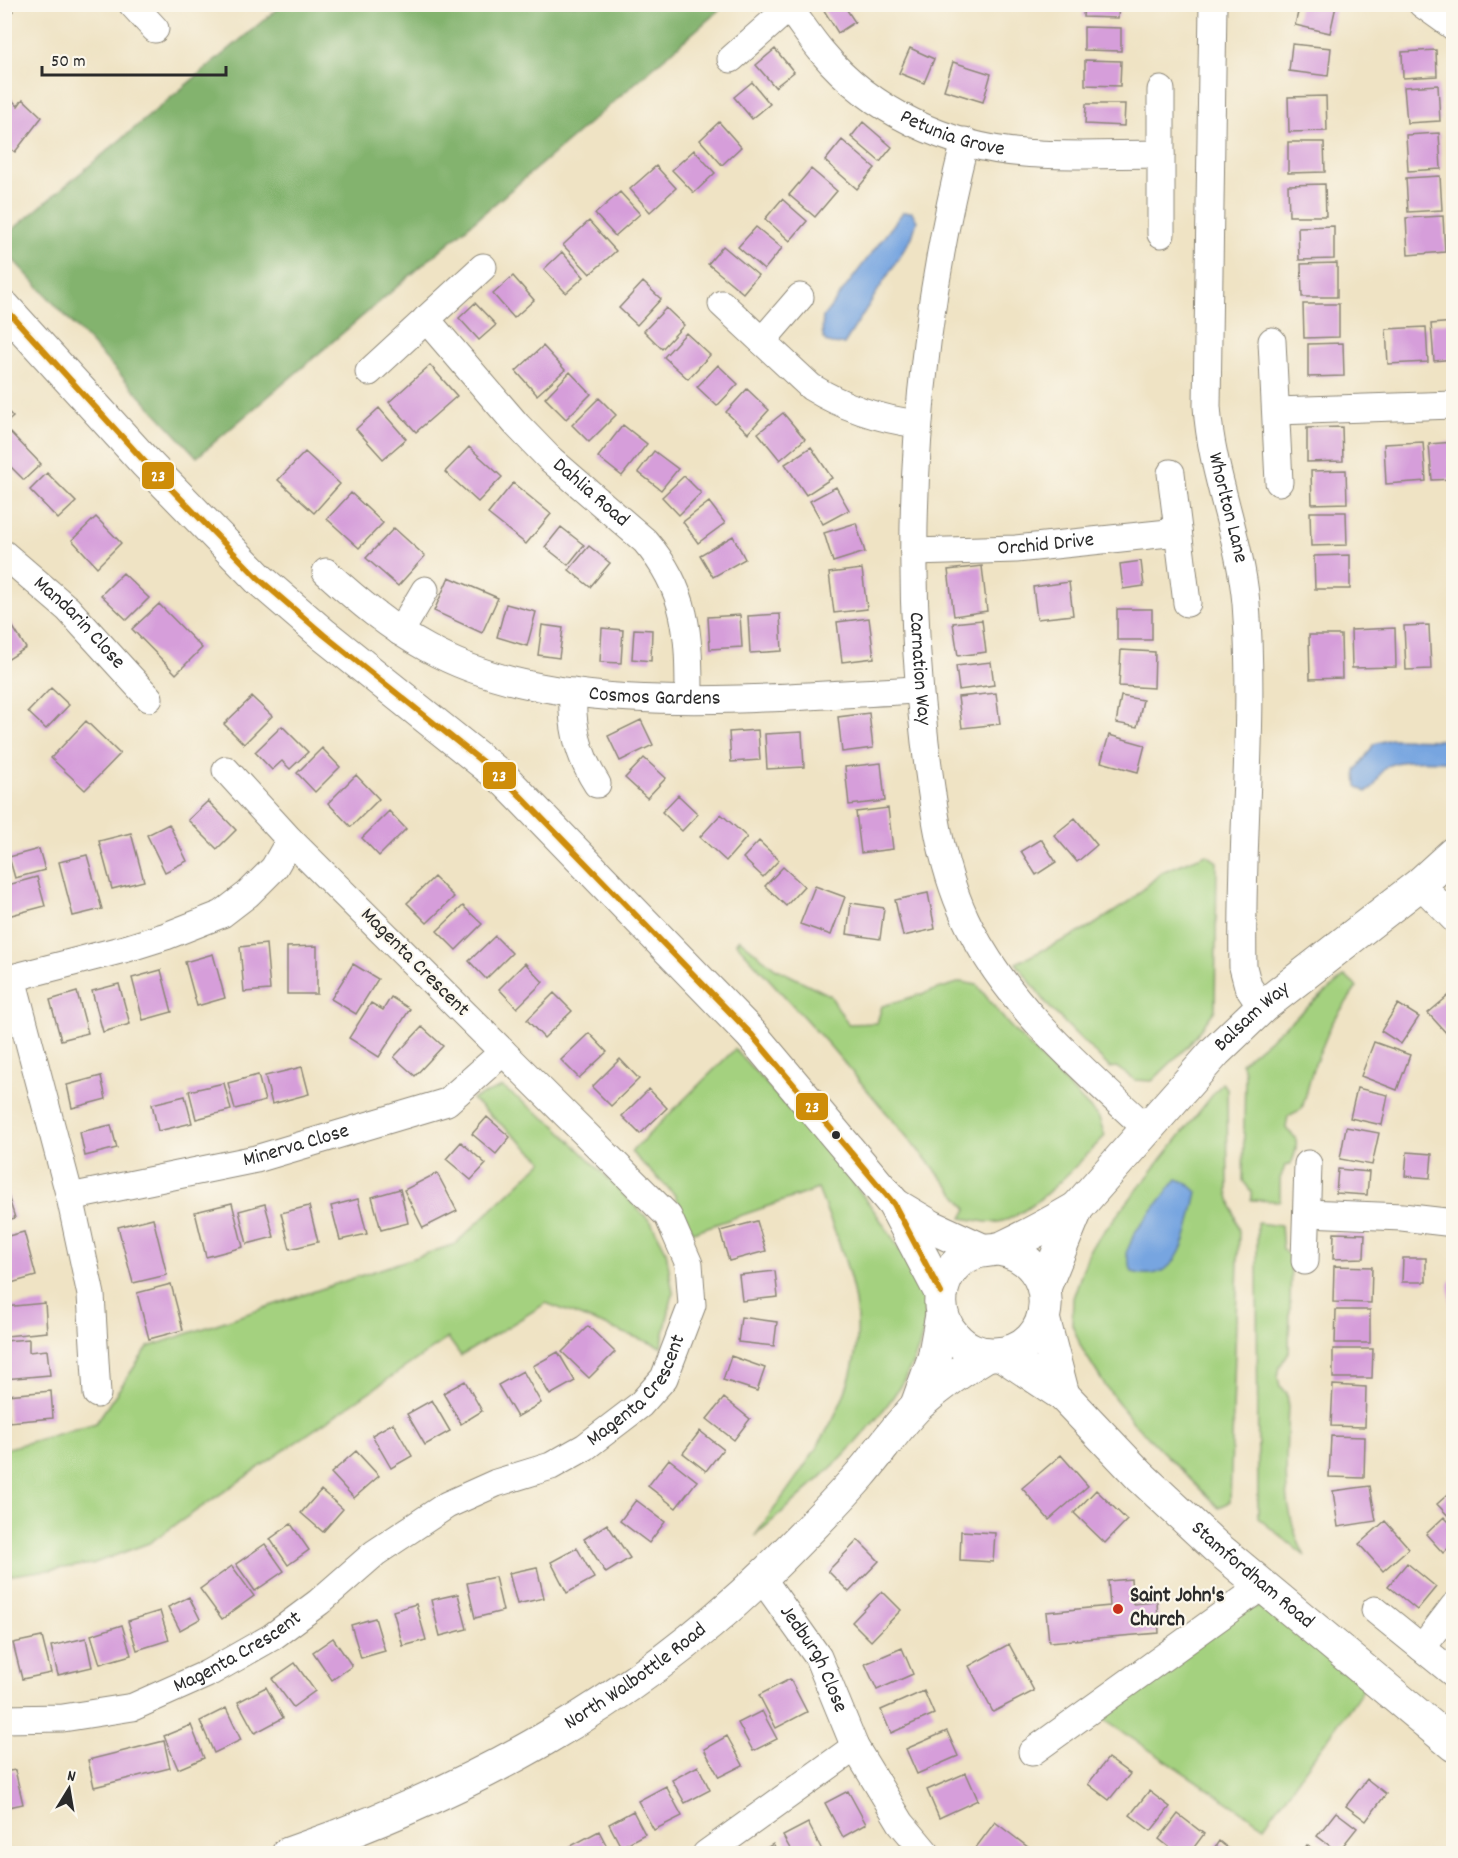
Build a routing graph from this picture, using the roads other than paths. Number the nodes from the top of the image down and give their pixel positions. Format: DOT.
graph roads {
  1 [pos="132,4"];
  2 [pos="1214,4"];
  3 [pos="1422,4"];
  4 [pos="791,6"];
  5 [pos="1454,27"];
  6 [pos="155,29"];
  7 [pos="731,59"];
  8 [pos="1161,90"];
  9 [pos="965,141"];
  10 [pos="1161,154"];
  11 [pos="1161,234"];
  12 [pos="483,267"];
  13 [pos="800,297"];
  14 [pos="722,304"];
  15 [pos="4,308"];
  16 [pos="426,319"];
  17 [pos="762,340"];
  18 [pos="1272,341"];
  19 [pos="369,372"];
  20 [pos="1454,405"];
  21 [pos="1277,411"];
  22 [pos="918,424"];
  23 [pos="1171,472"];
  24 [pos="1279,482"];
  25 [pos="1178,532"];
  26 [pos="914,552"];
  27 [pos="4,554"];
  28 [pos="326,572"];
  29 [pos="425,590"];
  30 [pos="1187,603"];
  31 [pos="400,632"];
  32 [pos="919,690"];
  33 [pos="573,692"];
  34 [pos="148,698"];
  35 [pos="689,698"];
  36 [pos="226,770"];
  37 [pos="597,784"];
  38 [pos="290,840"];
  39 [pos="1454,853"];
  40 [pos="1420,884"];
  41 [pos="1454,919"];
  42 [pos="8,979"];
  43 [pos="1262,1007"];
  44 [pos="503,1052"];
  45 [pos="1146,1128"];
  46 [pos="1308,1164"];
  47 [pos="70,1197"];
  48 [pos="894,1204"];
  49 [pos="1077,1208"];
  50 [pos="1307,1214"];
  51 [pos="1454,1223"];
  52 [pos="990,1250"];
  53 [pos="1305,1261"];
  54 [pos="1044,1303"];
  55 [pos="942,1304"];
  56 [pos="994,1354"];
  57 [pos="97,1394"];
  58 [pos="1063,1395"];
  59 [pos="916,1407"];
  60 [pos="761,1577"];
  61 [pos="1262,1587"];
  62 [pos="1454,1606"];
  63 [pos="1375,1610"];
  64 [pos="1422,1648"];
  65 [pos="1454,1674"];
  66 [pos="4,1719"];
  67 [pos="1454,1745"];
  68 [pos="855,1747"];
  69 [pos="1032,1752"];
  70 [pos="288,1854"];
  71 [pos="706,1854"];
  72 [pos="927,1854"];
  1 -- 6 [label="street"];
  2 -- 43 [label="street, Whorlton Lane"];
  3 -- 5 [label="street"];
  4 -- 7 [label="street, Petunia Grove"];
  4 -- 9 [label="street, Petunia Grove"];
  8 -- 10 [label="street"];
  9 -- 10 [label="street, Petunia Grove"];
  9 -- 22 [label="street, Carnation Way"];
  10 -- 11 [label="street"];
  12 -- 16 [label="street"];
  13 -- 17 [label="street"];
  14 -- 17 [label="street"];
  15 -- 48 [label="main road"];
  16 -- 19 [label="street"];
  16 -- 35 [label="street, Dahlia Road"];
  17 -- 22 [label="street"];
  18 -- 21 [label="street"];
  20 -- 21 [label="street"];
  21 -- 24 [label="street"];
  22 -- 26 [label="street, Carnation Way"];
  23 -- 25 [label="street"];
  25 -- 26 [label="street, Orchid Drive"];
  25 -- 30 [label="street"];
  26 -- 32 [label="street, Carnation Way"];
  27 -- 34 [label="street, Mandarin Close"];
  28 -- 31 [label="street, Cosmos Gardens"];
  29 -- 31 [label="street"];
  31 -- 33 [label="street, Cosmos Gardens"];
  32 -- 35 [label="street, Cosmos Gardens"];
  32 -- 45 [label="street, Carnation Way"];
  33 -- 35 [label="street, Cosmos Gardens"];
  33 -- 37 [label="street"];
  36 -- 38 [label="street, Magenta Crescent"];
  38 -- 42 [label="street"];
  38 -- 44 [label="street, Magenta Crescent"];
  39 -- 40 [label="main road, Balsam Way"];
  40 -- 41 [label="street"];
  40 -- 43 [label="main road, Balsam Way"];
  42 -- 47 [label="street"];
  43 -- 45 [label="main road, Balsam Way"];
  44 -- 47 [label="street, Minerva Close"];
  44 -- 66 [label="street, Magenta Crescent"];
  45 -- 49 [label="main road, Balsam Way"];
  46 -- 50 [label="street"];
  47 -- 57 [label="street"];
  48 -- 52 [label="main road"];
  48 -- 55 [label="main road"];
  49 -- 52 [label="main road, Balsam Way"];
  49 -- 54 [label="main road, Balsam Way"];
  50 -- 51 [label="street"];
  50 -- 53 [label="street"];
  52 -- 54 [label="main road"];
  52 -- 55 [label="main road"];
  54 -- 56 [label="main road"];
  54 -- 58 [label="main road, Stamfordham Road"];
  55 -- 56 [label="main road"];
  55 -- 59 [label="main road, North Walbottle Road"];
  56 -- 58 [label="main road, Stamfordham Road"];
  56 -- 59 [label="main road, North Walbottle Road"];
  58 -- 61 [label="main road, Stamfordham Road"];
  59 -- 60 [label="main road, North Walbottle Road"];
  60 -- 68 [label="street, Jedburgh Close"];
  60 -- 70 [label="main road, North Walbottle Road"];
  61 -- 67 [label="main road, Stamfordham Road"];
  61 -- 69 [label="street"];
  62 -- 64 [label="street"];
  63 -- 64 [label="street"];
  64 -- 65 [label="street"];
  68 -- 71 [label="street"];
  68 -- 72 [label="street, Jedburgh Close"];
}
